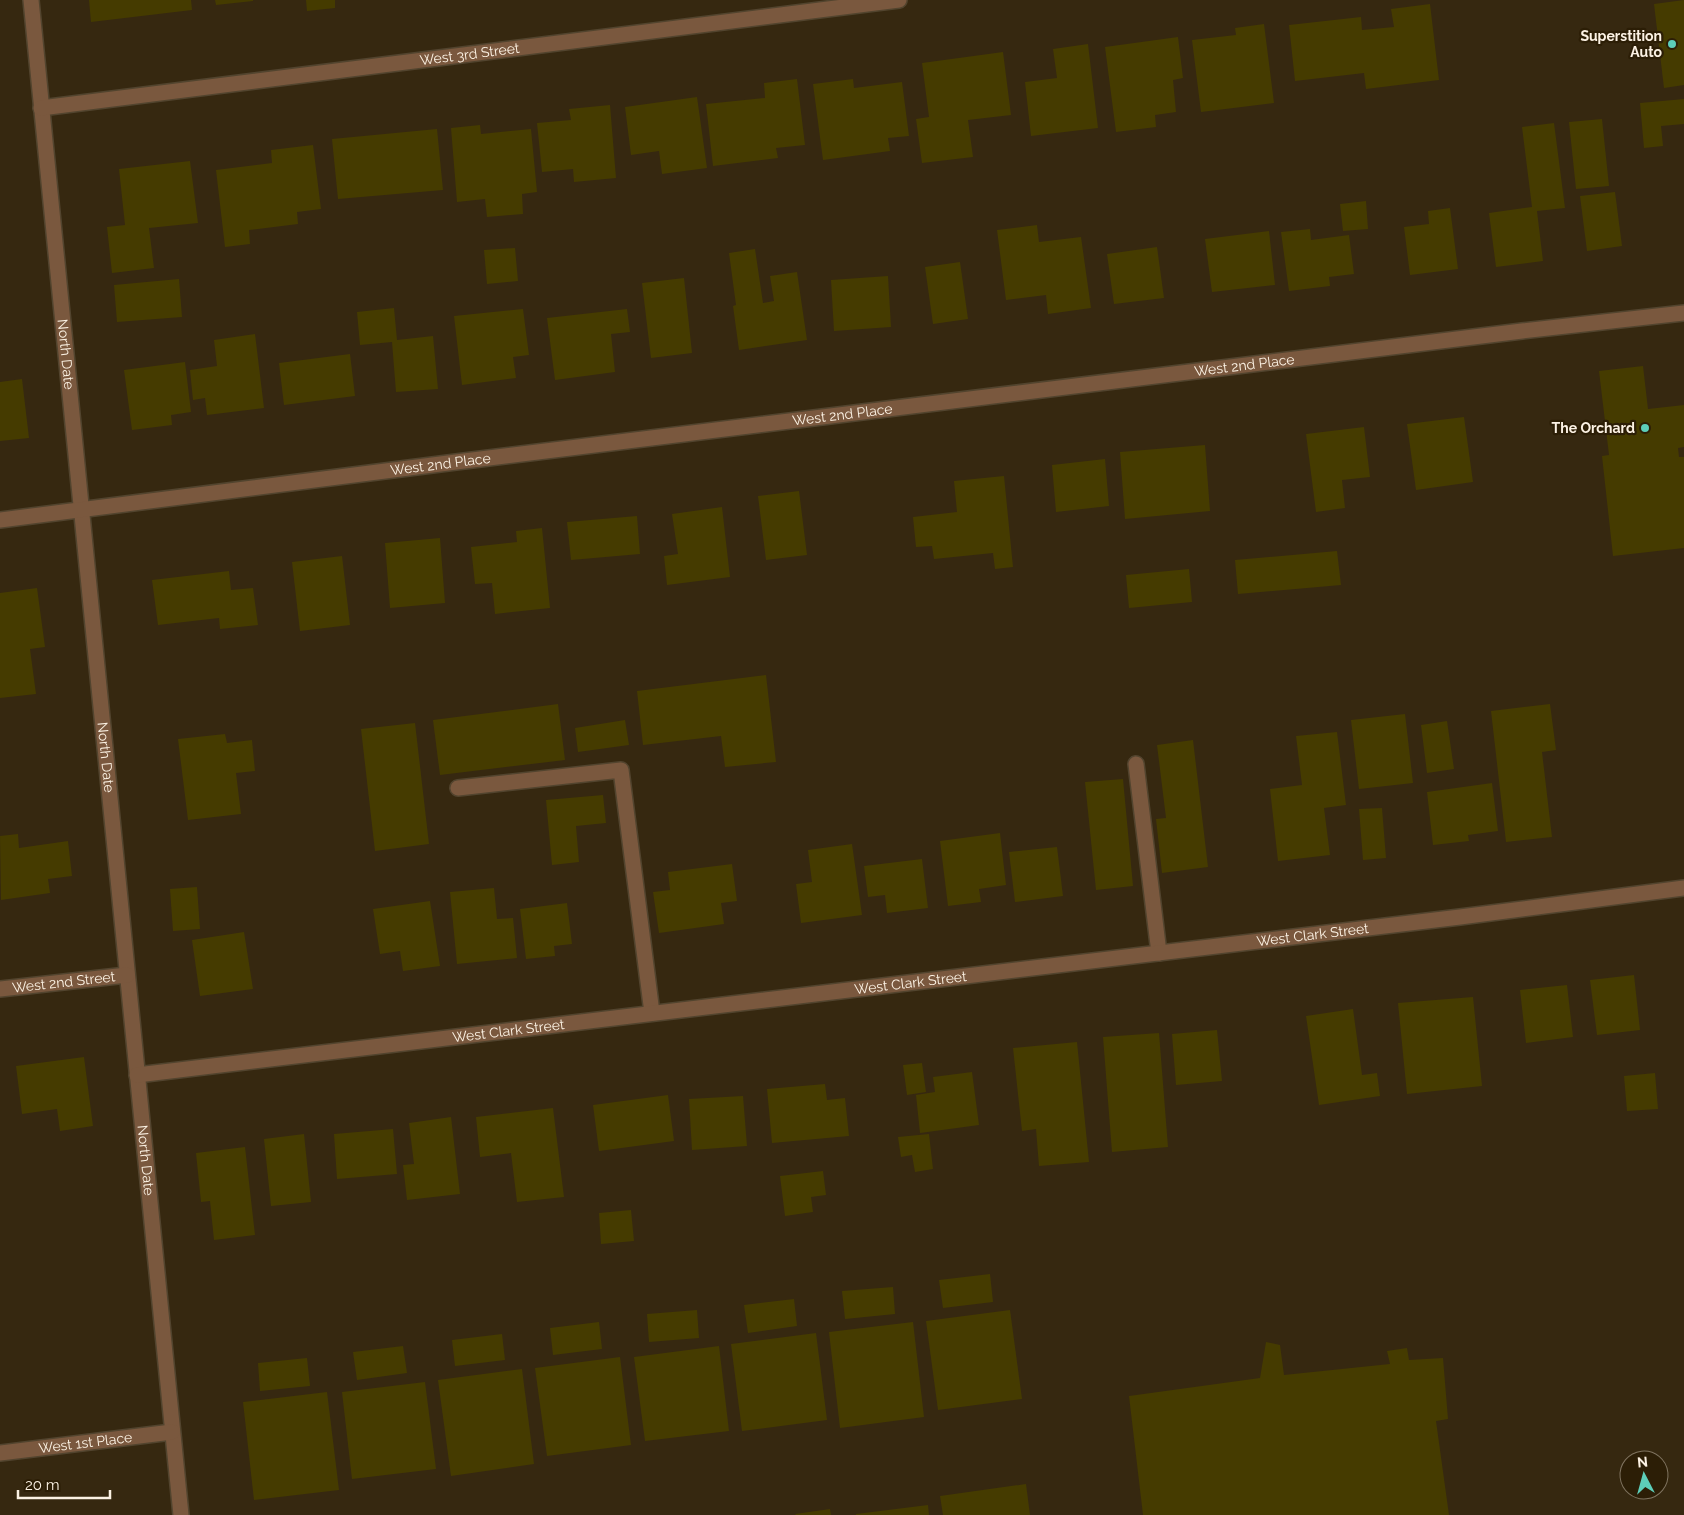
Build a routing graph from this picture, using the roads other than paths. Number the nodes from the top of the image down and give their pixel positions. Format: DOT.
graph roads {
  1 [pos="31,0"];
  2 [pos="899,0"];
  3 [pos="42,108"];
  4 [pos="1684,313"];
  5 [pos="81,509"];
  6 [pos="0,520"];
  7 [pos="1136,764"];
  8 [pos="458,788"];
  9 [pos="1684,888"];
  10 [pos="1159,953"];
  11 [pos="127,975"];
  12 [pos="0,989"];
  13 [pos="652,1013"];
  14 [pos="137,1075"];
  15 [pos="172,1432"];
  16 [pos="0,1453"];
  17 [pos="181,1515"];
  1 -- 3 [label="street, North Date"];
  2 -- 3 [label="street, West 3rd Street"];
  3 -- 5 [label="street, North Date"];
  4 -- 5 [label="street, West 2nd Place"];
  5 -- 6 [label="street, West 2nd Place"];
  5 -- 11 [label="street, North Date"];
  7 -- 10 [label="street"];
  8 -- 13 [label="street"];
  9 -- 10 [label="street, West Clark Street"];
  10 -- 13 [label="street, West Clark Street"];
  11 -- 12 [label="street, West 2nd Street"];
  11 -- 14 [label="street, North Date"];
  13 -- 14 [label="street, West Clark Street"];
  14 -- 15 [label="street, North Date"];
  15 -- 16 [label="street, West 1st Place"];
  15 -- 17 [label="street, North Date"];
}
